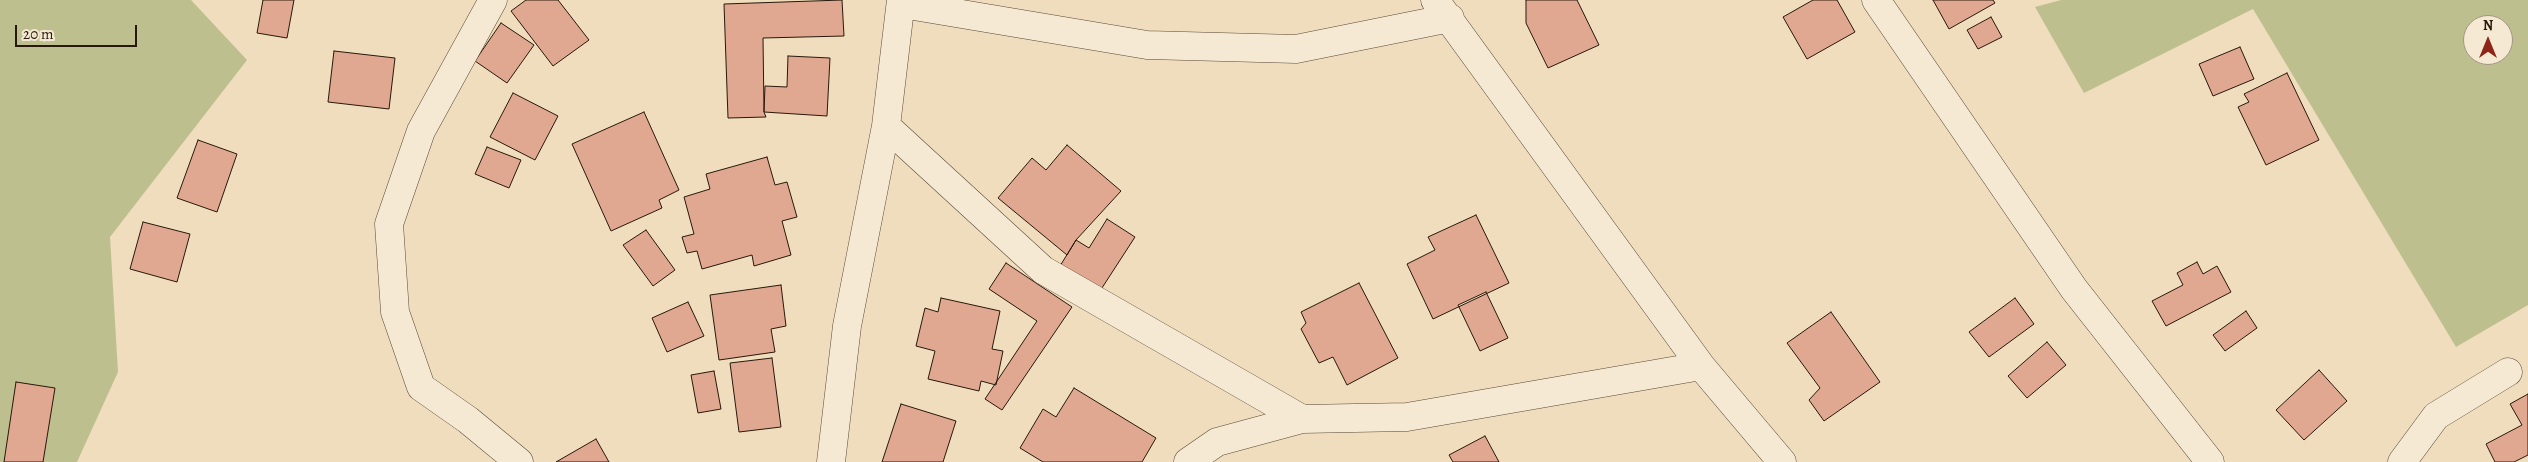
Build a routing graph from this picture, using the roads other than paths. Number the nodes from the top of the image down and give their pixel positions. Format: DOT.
graph roads {
  1 [pos="493,0"];
  2 [pos="1876,0"];
  3 [pos="902,2"];
  4 [pos="1442,9"];
  5 [pos="886,126"];
  6 [pos="1701,366"];
  7 [pos="2508,372"];
  8 [pos="1302,418"];
  9 [pos="519,462"];
  10 [pos="831,462"];
  11 [pos="1188,462"];
  12 [pos="1782,462"];
  13 [pos="2210,462"];
  14 [pos="2402,462"];
  1 -- 9 [label="street"];
  2 -- 13 [label="street"];
  3 -- 4 [label="street"];
  3 -- 5 [label="street"];
  4 -- 6 [label="street"];
  5 -- 8 [label="street"];
  5 -- 10 [label="street"];
  6 -- 8 [label="street"];
  6 -- 12 [label="street"];
  7 -- 14 [label="street"];
  8 -- 11 [label="street"];
}
